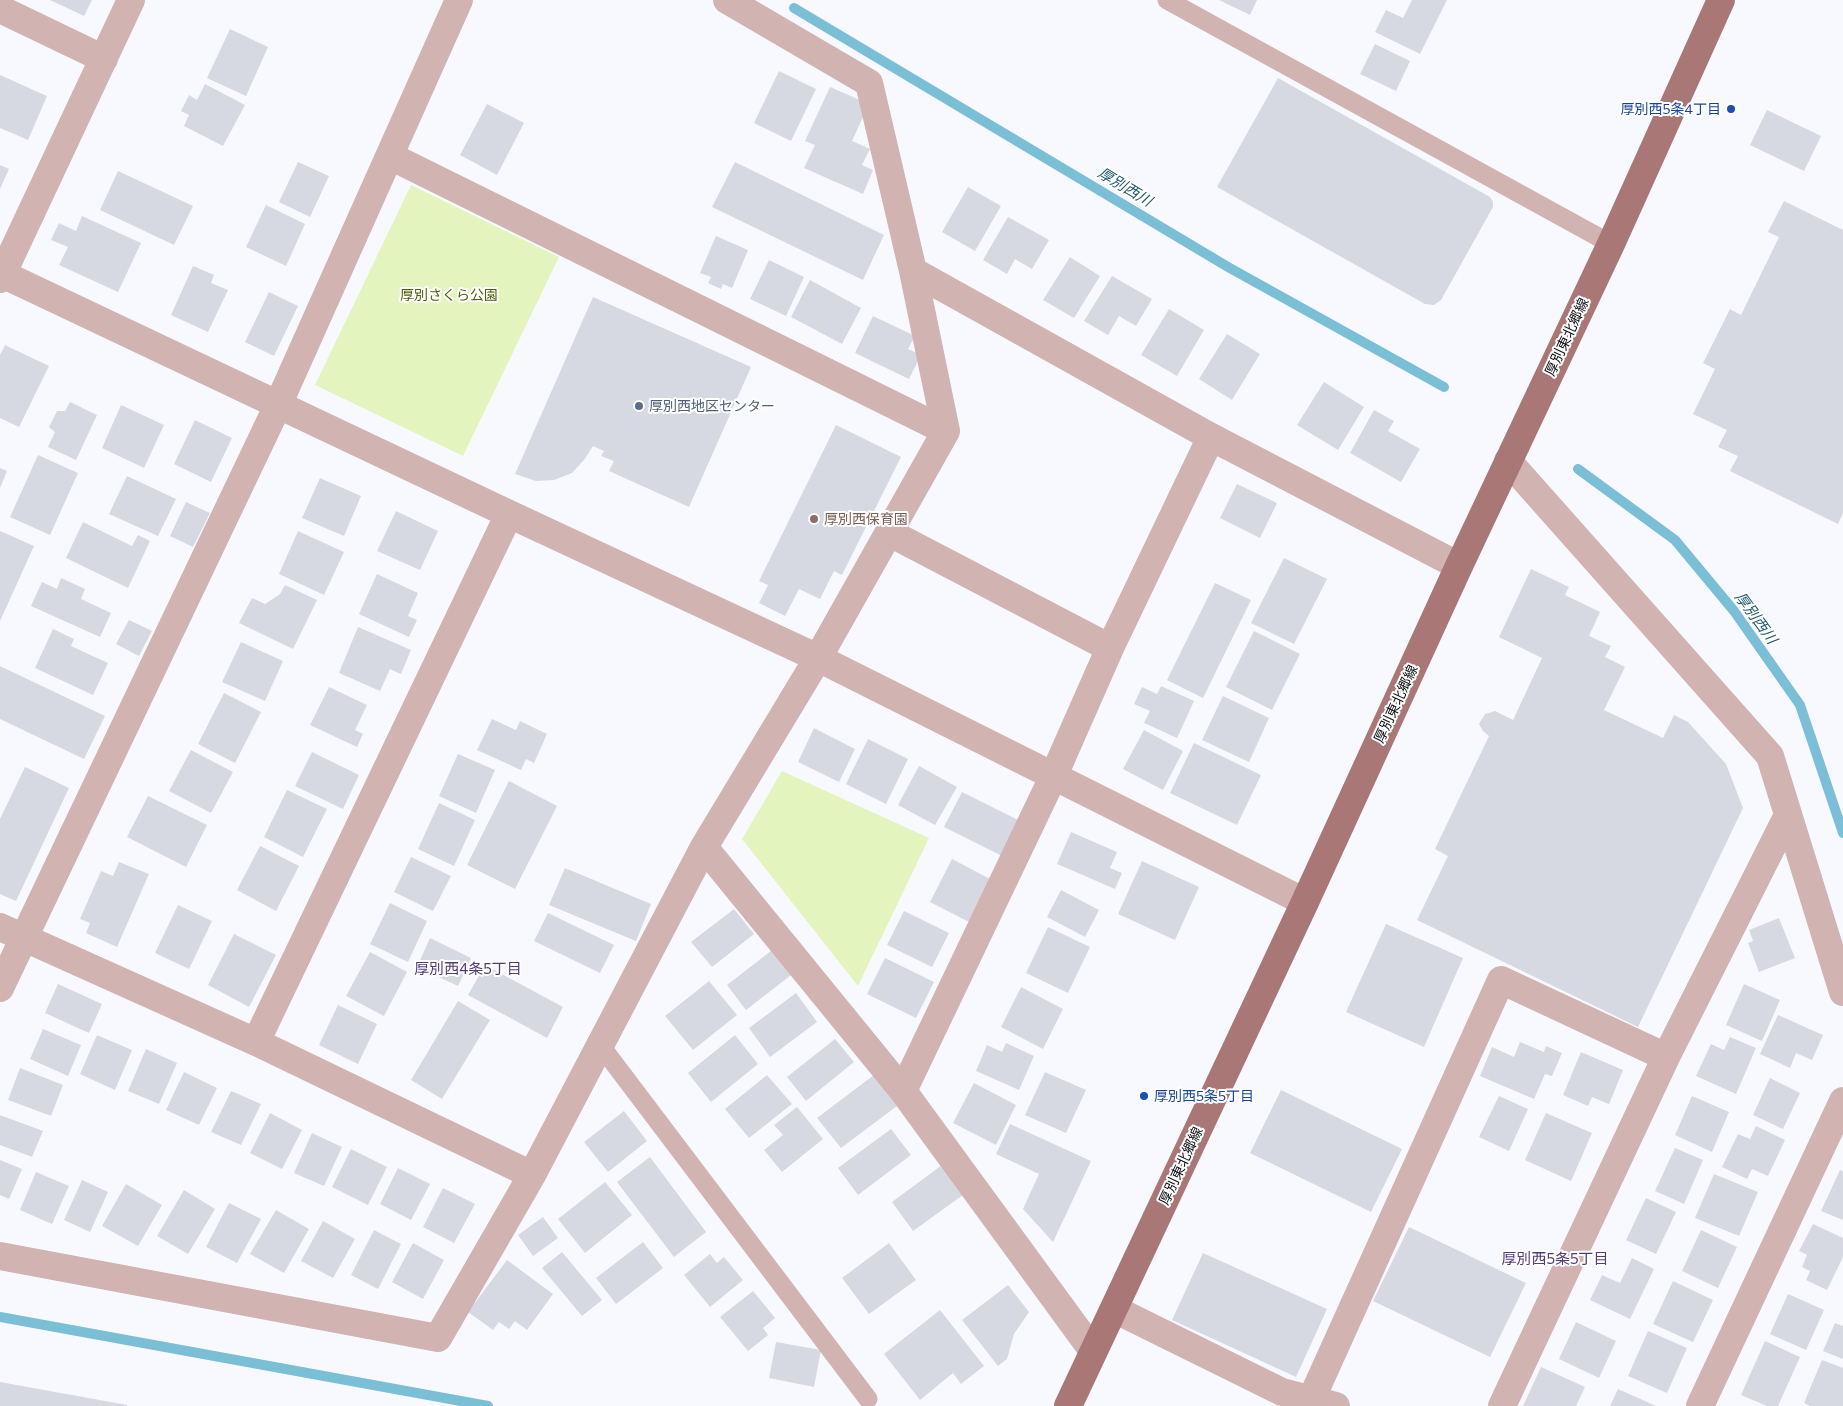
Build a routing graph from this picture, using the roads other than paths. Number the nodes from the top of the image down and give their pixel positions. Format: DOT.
graph roads {
  1 [pos="132,0"];
  2 [pos="460,0"];
  3 [pos="727,0"];
  4 [pos="1167,0"];
  5 [pos="1721,0"];
  6 [pos="0,8"];
  7 [pos="762,9"];
  8 [pos="104,59"];
  9 [pos="390,156"];
  10 [pos="1611,244"];
  11 [pos="913,271"];
  12 [pos="1,275"];
  13 [pos="278,405"];
  14 [pos="946,431"];
  15 [pos="1211,437"];
  16 [pos="1508,461"];
  17 [pos="509,514"];
  18 [pos="890,533"];
  19 [pos="1460,566"];
  20 [pos="1110,648"];
  21 [pos="818,658"];
  22 [pos="1054,776"];
  23 [pos="1788,814"];
  24 [pos="704,847"];
  25 [pos="1305,902"];
  26 [pos="12,933"];
  27 [pos="0,988"];
  28 [pos="1843,992"];
  29 [pos="256,1042"];
  30 [pos="601,1046"];
  31 [pos="1666,1058"];
  32 [pos="903,1091"];
  33 [pos="1843,1101"];
  34 [pos="532,1175"];
  35 [pos="0,1256"];
  36 [pos="1114,1309"];
  37 [pos="1093,1351"];
  38 [pos="868,1399"];
  39 [pos="1323,1403"];
  40 [pos="1068,1406"];
  41 [pos="1502,1406"];
  42 [pos="1700,1406"];
  1 -- 8 [label="street"];
  2 -- 9 [label="street"];
  3 -- 7 [label="street"];
  4 -- 10 [label="lane"];
  5 -- 10 [label="main road, 厚別東北郷線"];
  6 -- 8 [label="street"];
  7 -- 11 [label="street"];
  8 -- 12 [label="street"];
  9 -- 13 [label="street"];
  9 -- 14 [label="street"];
  10 -- 16 [label="main road, 厚別東北郷線"];
  11 -- 14 [label="street"];
  11 -- 15 [label="street"];
  12 -- 13 [label="street"];
  13 -- 17 [label="street"];
  13 -- 26 [label="street"];
  14 -- 18 [label="street"];
  15 -- 19 [label="street"];
  15 -- 20 [label="street"];
  16 -- 19 [label="main road, 厚別東北郷線"];
  16 -- 23 [label="street"];
  17 -- 21 [label="street"];
  17 -- 29 [label="street"];
  18 -- 20 [label="street"];
  18 -- 21 [label="street"];
  19 -- 25 [label="main road, 厚別東北郷線"];
  20 -- 22 [label="street"];
  21 -- 22 [label="street"];
  21 -- 24 [label="street"];
  22 -- 25 [label="street"];
  22 -- 32 [label="street"];
  23 -- 28 [label="street"];
  23 -- 31 [label="street"];
  24 -- 30 [label="street"];
  24 -- 32 [label="street"];
  25 -- 36 [label="main road, 厚別東北郷線"];
  26 -- 27 [label="street"];
  26 -- 29 [label="street"];
  29 -- 34 [label="street"];
  30 -- 34 [label="street"];
  30 -- 38 [label="lane"];
  31 -- 39 [label="street"];
  31 -- 41 [label="street"];
  32 -- 37 [label="street"];
  33 -- 42 [label="street"];
  34 -- 35 [label="street"];
  36 -- 37 [label="main road, 厚別東北郷線"];
  36 -- 39 [label="street"];
  37 -- 40 [label="main road, 厚別東北郷線"];
}
